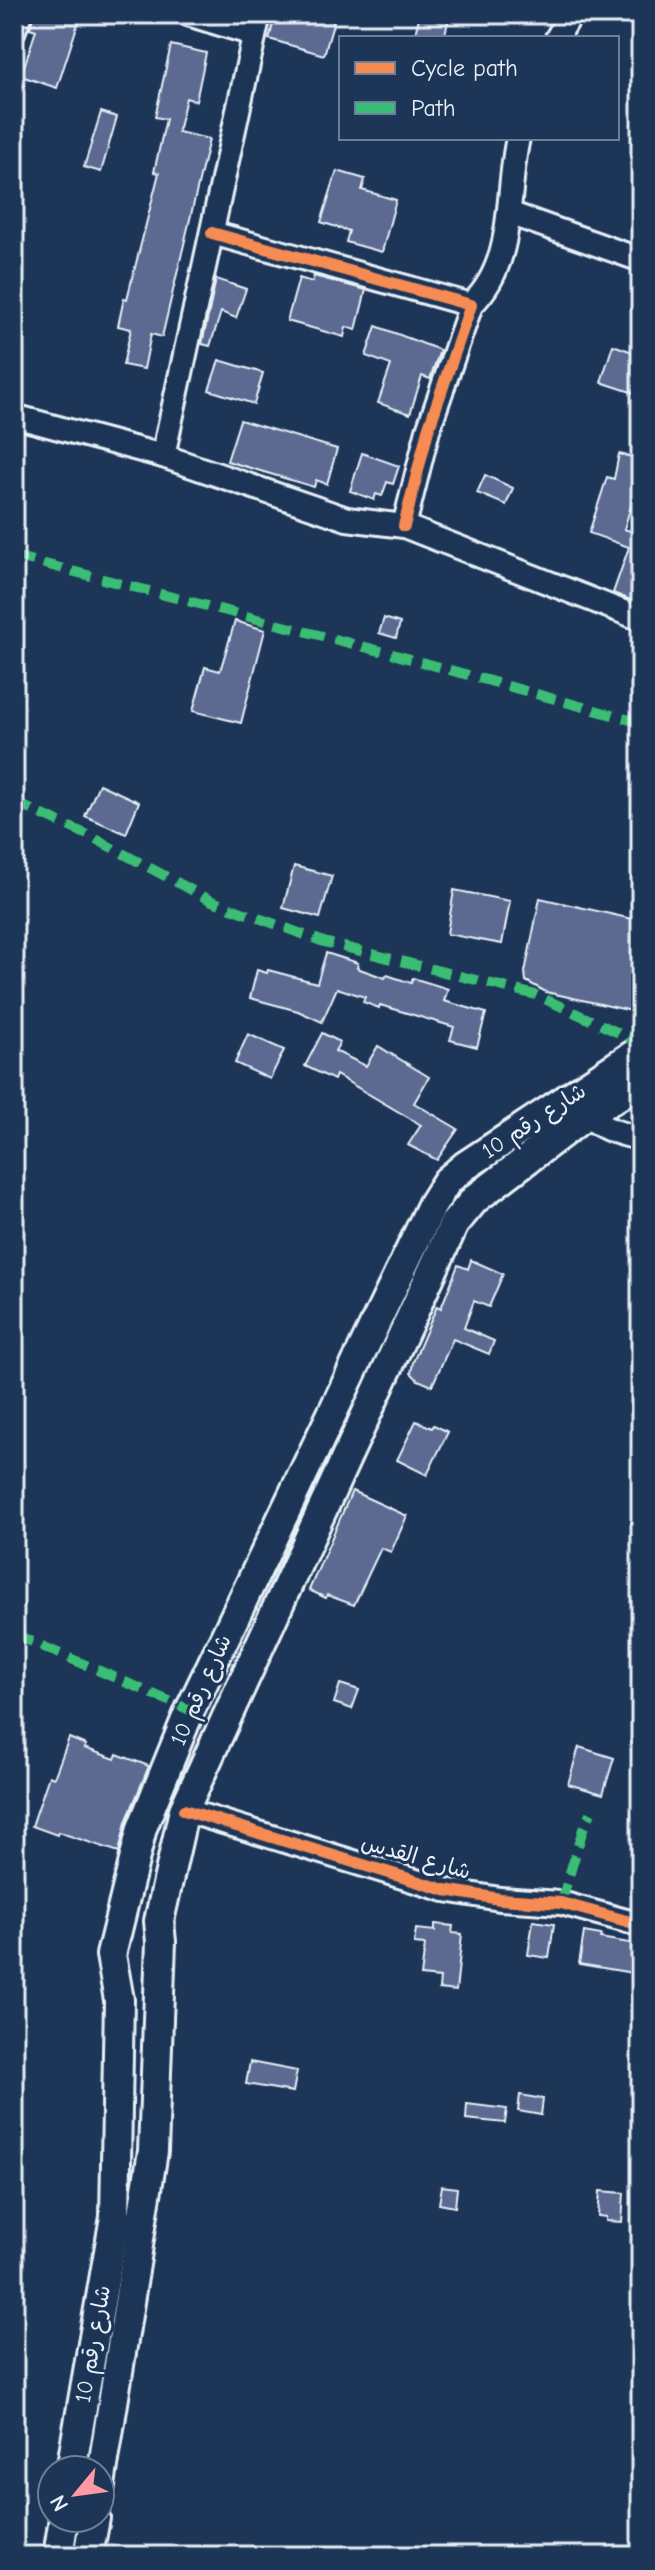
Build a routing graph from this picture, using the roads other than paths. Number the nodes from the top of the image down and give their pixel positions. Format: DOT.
graph roads {
  1 [pos="20,14"];
  2 [pos="188,14"];
  3 [pos="571,14"];
  4 [pos="256,24"];
  5 [pos="14,30"];
  6 [pos="558,36"];
  7 [pos="518,140"];
  8 [pos="509,213"];
  9 [pos="212,233"];
  10 [pos="641,260"];
  11 [pos="471,305"];
  12 [pos="14,416"];
  13 [pos="163,456"];
  14 [pos="404,526"];
  15 [pos="641,619"];
  16 [pos="641,1050"];
  17 [pos="641,1082"];
  18 [pos="587,1114"];
  19 [pos="641,1139"];
  20 [pos="184,1810"];
  21 [pos="641,1925"];
  22 [pos="74,2454"];
  23 [pos="105,2454"];
  24 [pos="61,2534"];
  25 [pos="92,2534"];
  26 [pos="58,2556"];
  27 [pos="88,2556"];
  1 -- 5 [label="street"];
  2 -- 4 [label="street"];
  3 -- 6 [label="street"];
  4 -- 9 [label="street"];
  7 -- 8 [label="street"];
  8 -- 10 [label="street"];
  8 -- 11 [label="street"];
  9 -- 11 [label="street"];
  9 -- 13 [label="street"];
  11 -- 14 [label="street"];
  12 -- 13 [label="street"];
  13 -- 14 [label="street"];
  14 -- 15 [label="street"];
  16 -- 22 [label="main road, شارع رقم 10"];
  17 -- 18 [label="main road, شارع رقم 10"];
  18 -- 19 [label="street"];
  18 -- 20 [label="main road, شارع رقم 10"];
  20 -- 21 [label="street, شارع القدس"];
  20 -- 23 [label="main road, شارع رقم 10"];
  24 -- 26 [label="main road"];
  25 -- 27 [label="main road"];
}
